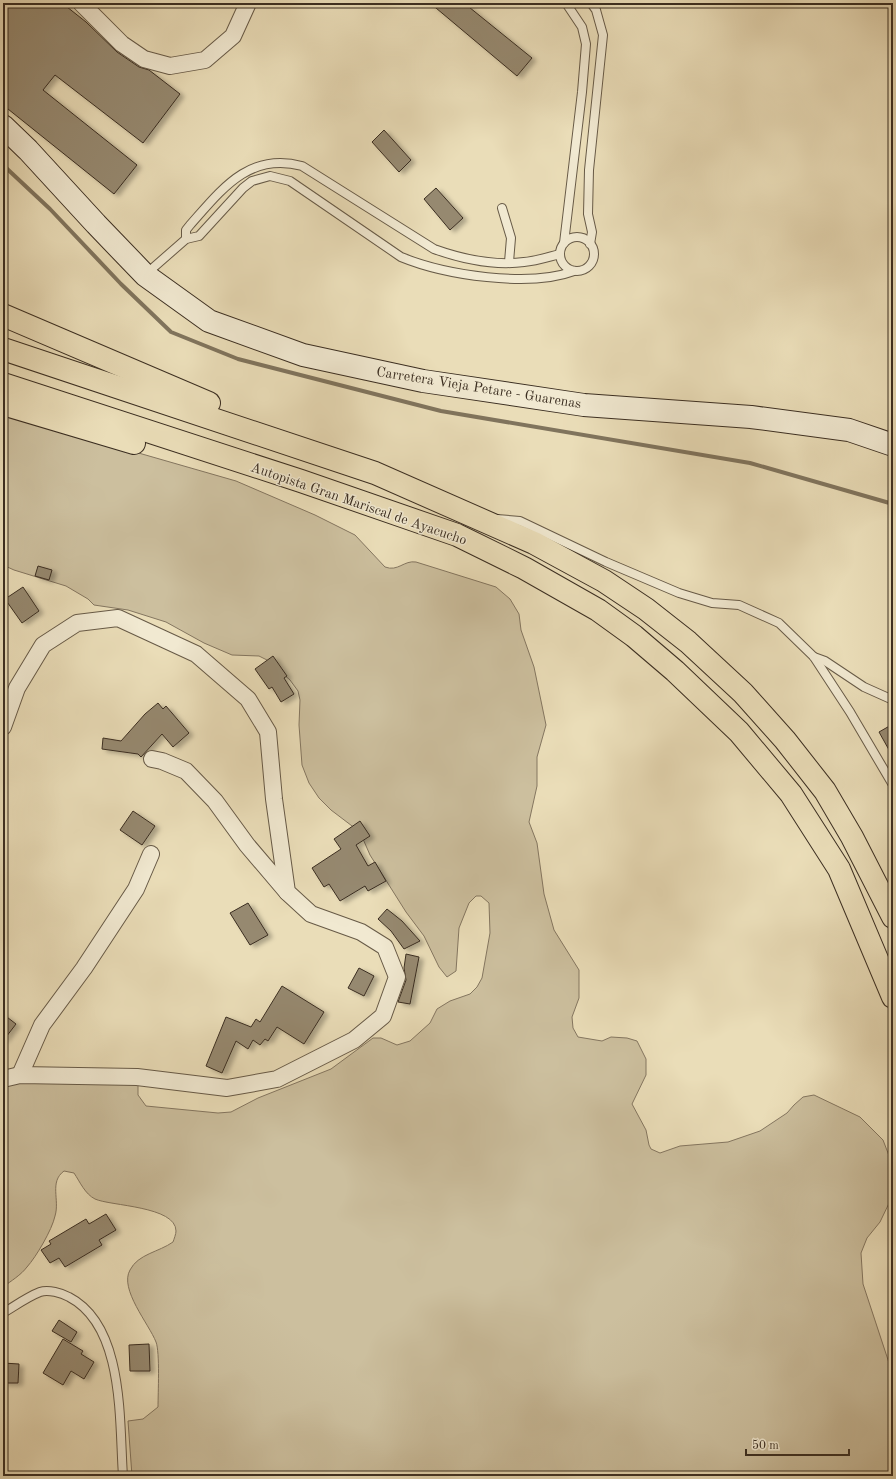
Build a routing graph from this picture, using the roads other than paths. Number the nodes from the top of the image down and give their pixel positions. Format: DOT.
graph roads {
  1 [pos="81,3"];
  2 [pos="248,3"];
  3 [pos="566,3"];
  4 [pos="591,3"];
  5 [pos="3,126"];
  6 [pos="502,208"];
  7 [pos="186,239"];
  8 [pos="564,243"];
  9 [pos="590,244"];
  10 [pos="560,254"];
  11 [pos="509,262"];
  12 [pos="574,271"];
  13 [pos="145,275"];
  14 [pos="3,315"];
  15 [pos="3,349"];
  16 [pos="3,384"];
  17 [pos="3,404"];
  18 [pos="893,445"];
  19 [pos="375,473"];
  20 [pos="360,501"];
  21 [pos="478,518"];
  22 [pos="814,657"];
  23 [pos="893,700"];
  24 [pos="3,727"];
  25 [pos="152,759"];
  26 [pos="893,785"];
  27 [pos="151,854"];
  28 [pos="287,892"];
  29 [pos="893,917"];
  30 [pos="893,997"];
  31 [pos="20,1075"];
  32 [pos="3,1079"];
  33 [pos="3,1314"];
  34 [pos="123,1476"];
  1 -- 2 [label="street"];
  3 -- 8 [label="lane"];
  4 -- 9 [label="lane"];
  5 -- 13 [label="main road, Carretera Vieja Petare - Guarenas"];
  6 -- 11 [label="lane"];
  7 -- 11 [label="lane"];
  7 -- 12 [label="lane"];
  7 -- 13 [label="lane"];
  8 -- 9 [label="lane"];
  8 -- 10 [label="lane"];
  9 -- 12 [label="lane"];
  10 -- 11 [label="lane"];
  10 -- 12 [label="lane"];
  13 -- 18 [label="main road, Carretera Vieja Petare - Guarenas"];
  14 -- 19 [label="highway"];
  15 -- 19 [label="highway, Autopista Gran Mariscal de Ayacucho"];
  16 -- 20 [label="highway, Autopista Gran Mariscal de Ayacucho"];
  17 -- 20 [label="highway"];
  19 -- 21 [label="highway, Autopista Gran Mariscal de Ayacucho"];
  20 -- 30 [label="highway, Autopista Gran Mariscal de Ayacucho"];
  21 -- 22 [label="lane"];
  21 -- 29 [label="highway, Autopista Gran Mariscal de Ayacucho"];
  22 -- 23 [label="lane"];
  22 -- 26 [label="lane"];
  24 -- 28 [label="street"];
  25 -- 28 [label="street"];
  27 -- 31 [label="street"];
  28 -- 31 [label="street"];
  31 -- 32 [label="street"];
  33 -- 34 [label="lane"];
}
